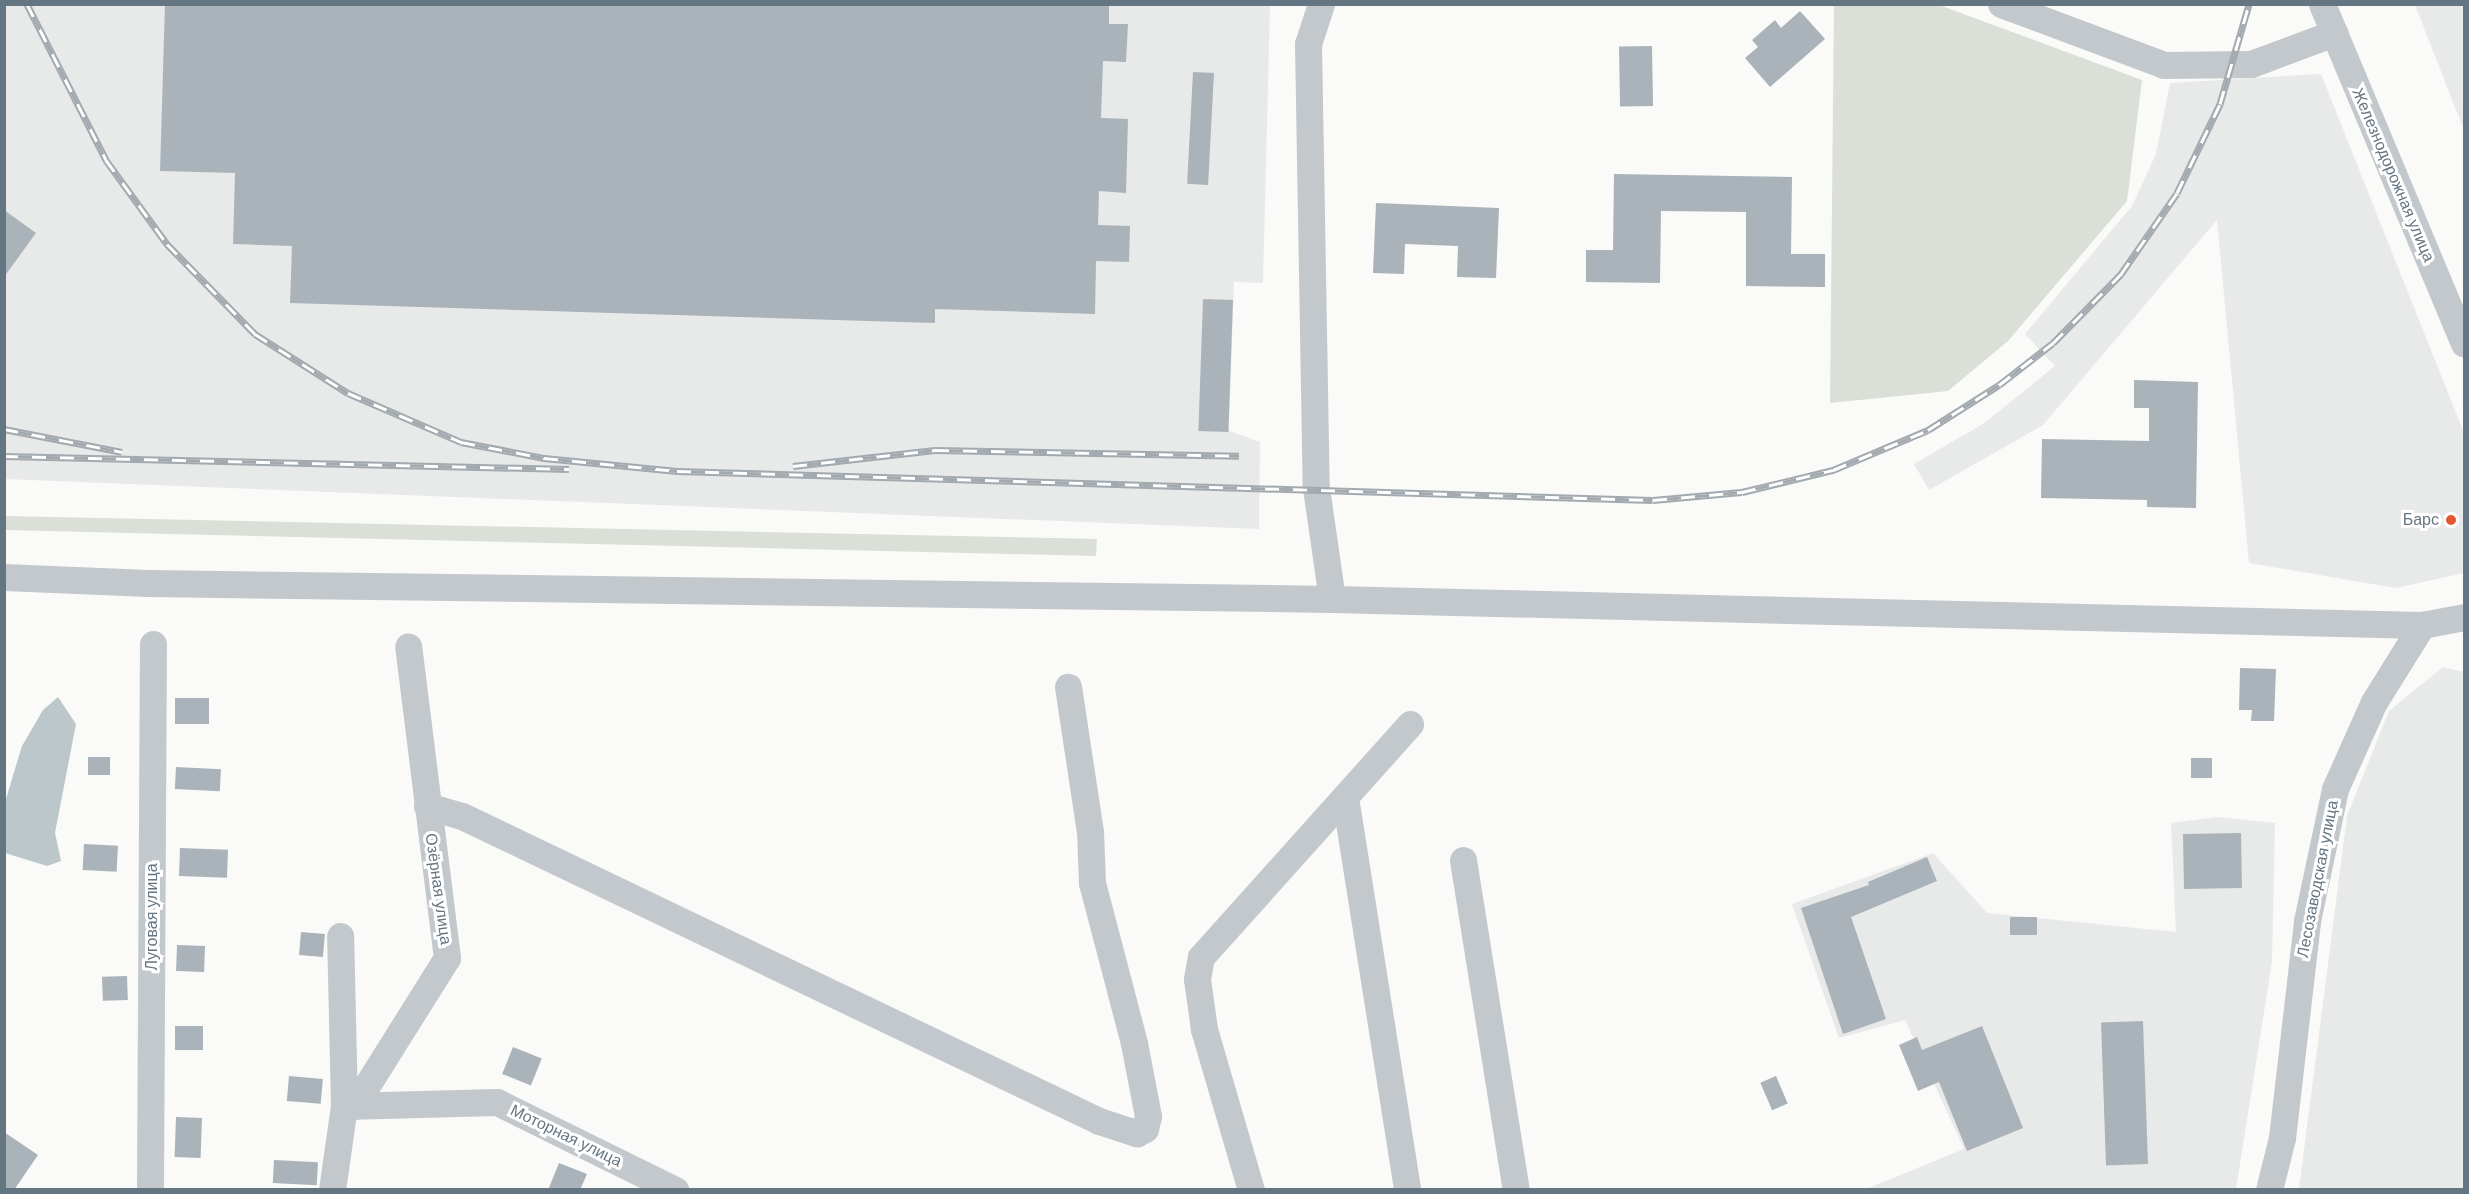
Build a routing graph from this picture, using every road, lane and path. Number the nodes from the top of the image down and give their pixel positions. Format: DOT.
graph roads {
  1 [pos="1321,4"];
  2 [pos="2001,4"];
  3 [pos="2322,4"];
  4 [pos="2334,33"];
  5 [pos="2464,345"];
  6 [pos="4,578"];
  7 [pos="1332,599"];
  8 [pos="2464,617"];
  9 [pos="2422,625"];
  10 [pos="153,644"];
  11 [pos="408,646"];
  12 [pos="1068,687"];
  13 [pos="1410,724"];
  14 [pos="1345,797"];
  15 [pos="427,806"];
  16 [pos="1463,860"];
  17 [pos="340,936"];
  18 [pos="349,1106"];
  19 [pos="150,1190"];
  20 [pos="332,1190"];
  21 [pos="675,1190"];
  22 [pos="1251,1190"];
  23 [pos="1407,1190"];
  24 [pos="1516,1190"];
  25 [pos="2269,1190"];
  1 -- 7 [label="street"];
  2 -- 4 [label="street"];
  3 -- 4 [label="street, Железнодорожная улица"];
  4 -- 5 [label="street, Железнодорожная улица"];
  6 -- 7 [label="street"];
  7 -- 9 [label="street"];
  8 -- 9 [label="street"];
  9 -- 25 [label="street, Лесозаводская улица"];
  10 -- 19 [label="street, Луговая улица"];
  11 -- 15 [label="street, Озёрная улица"];
  12 -- 15 [label="street"];
  13 -- 14 [label="street"];
  14 -- 22 [label="street"];
  14 -- 23 [label="street"];
  15 -- 18 [label="street, Озёрная улица"];
  16 -- 24 [label="street"];
  17 -- 18 [label="street, Озёрная улица"];
  18 -- 20 [label="street, Озёрная улица"];
  18 -- 21 [label="street, Моторная улица"];
}
